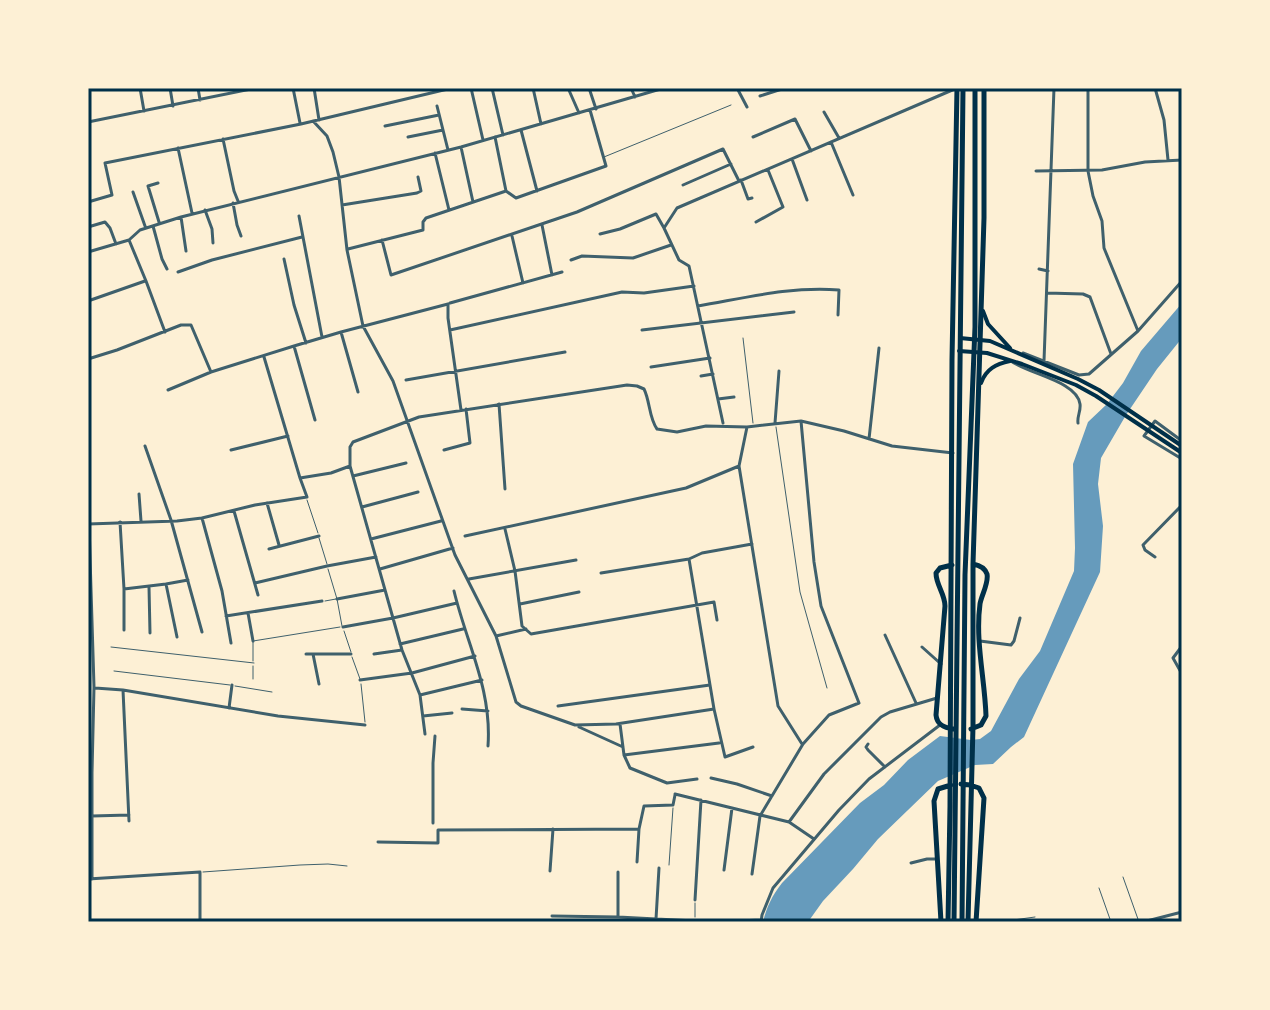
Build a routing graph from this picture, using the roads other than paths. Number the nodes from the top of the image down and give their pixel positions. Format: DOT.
graph roads {
  1 [pos="140,88"];
  2 [pos="170,88"];
  3 [pos="198,88"];
  4 [pos="256,88"];
  5 [pos="293,88"];
  6 [pos="314,88"];
  7 [pos="452,88"];
  8 [pos="471,88"];
  9 [pos="492,88"];
  10 [pos="533,88"];
  11 [pos="568,88"];
  12 [pos="589,88"];
  13 [pos="631,88"];
  14 [pos="664,88"];
  15 [pos="737,88"];
  16 [pos="785,88"];
  17 [pos="957,88"];
  18 [pos="963,88"];
  19 [pos="975,88"];
  20 [pos="984,88"];
  21 [pos="1054,88"];
  22 [pos="1088,88"];
  23 [pos="1155,88"];
  24 [pos="760,96"];
  25 [pos="635,97"];
  26 [pos="200,100"];
  27 [pos="731,105"];
  28 [pos="173,106"];
  29 [pos="437,106"];
  30 [pos="747,107"];
  31 [pos="596,109"];
  32 [pos="590,110"];
  33 [pos="144,111"];
  34 [pos="824,112"];
  35 [pos="579,113"];
  36 [pos="439,115"];
  37 [pos="319,120"];
  38 [pos="313,121"];
  39 [pos="88,122"];
  40 [pos="301,124"];
  41 [pos="541,124"];
  42 [pos="385,126"];
  43 [pos="443,130"];
  44 [pos="521,130"];
  45 [pos="503,135"];
  46 [pos="408,137"];
  47 [pos="495,137"];
  48 [pos="753,137"];
  49 [pos="839,138"];
  50 [pos="223,139"];
  51 [pos="483,140"];
  52 [pos="831,142"];
  53 [pos="461,147"];
  54 [pos="178,148"];
  55 [pos="448,150"];
  56 [pos="811,151"];
  57 [pos="435,153"];
  58 [pos="603,157"];
  59 [pos="792,159"];
  60 [pos="1168,160"];
  61 [pos="1182,160"];
  62 [pos="731,164"];
  63 [pos="768,170"];
  64 [pos="1036,171"];
  65 [pos="1088,171"];
  66 [pos="1053,172"];
  67 [pos="339,177"];
  68 [pos="418,177"];
  69 [pos="740,181"];
  70 [pos="158,183"];
  71 [pos="683,185"];
  72 [pos="506,191"];
  73 [pos="537,191"];
  74 [pos="133,192"];
  75 [pos="853,195"];
  76 [pos="975,197"];
  77 [pos="984,197"];
  78 [pos="752,198"];
  79 [pos="807,200"];
  80 [pos="88,202"];
  81 [pos="239,202"];
  82 [pos="233,203"];
  83 [pos="473,203"];
  84 [pos="342,205"];
  85 [pos="205,210"];
  86 [pos="449,210"];
  87 [pos="192,213"];
  88 [pos="299,216"];
  89 [pos="181,217"];
  90 [pos="756,222"];
  91 [pos="159,223"];
  92 [pos="542,225"];
  93 [pos="153,226"];
  94 [pos="88,227"];
  95 [pos="145,228"];
  96 [pos="664,228"];
  97 [pos="600,234"];
  98 [pos="511,235"];
  99 [pos="241,236"];
  100 [pos="302,237"];
  101 [pos="185,239"];
  102 [pos="129,240"];
  103 [pos="382,240"];
  104 [pos="176,241"];
  105 [pos="213,243"];
  106 [pos="116,244"];
  107 [pos="671,245"];
  108 [pos="347,250"];
  109 [pos="186,251"];
  110 [pos="88,252"];
  111 [pos="284,259"];
  112 [pos="571,260"];
  113 [pos="167,269"];
  114 [pos="1039,269"];
  115 [pos="1048,271"];
  116 [pos="178,272"];
  117 [pos="562,272"];
  118 [pos="552,275"];
  119 [pos="146,281"];
  120 [pos="1182,281"];
  121 [pos="523,283"];
  122 [pos="694,286"];
  123 [pos="1047,293"];
  124 [pos="88,301"];
  125 [pos="448,304"];
  126 [pos="698,306"];
  127 [pos="982,309"];
  128 [pos="794,312"];
  129 [pos="838,315"];
  130 [pos="701,322"];
  131 [pos="363,326"];
  132 [pos="450,330"];
  133 [pos="642,330"];
  134 [pos="1138,331"];
  135 [pos="165,332"];
  136 [pos="341,332"];
  137 [pos="322,337"];
  138 [pos="743,338"];
  139 [pos="959,338"];
  140 [pos="978,339"];
  141 [pos="306,343"];
  142 [pos="294,346"];
  143 [pos="879,348"];
  144 [pos="959,351"];
  145 [pos="565,352"];
  146 [pos="977,352"];
  147 [pos="1015,352"];
  148 [pos="1111,355"];
  149 [pos="264,357"];
  150 [pos="710,358"];
  151 [pos="88,359"];
  152 [pos="1011,361"];
  153 [pos="1044,361"];
  154 [pos="651,367"];
  155 [pos="456,371"];
  156 [pos="779,371"];
  157 [pos="211,372"];
  158 [pos="713,374"];
  159 [pos="701,376"];
  160 [pos="406,380"];
  161 [pos="168,390"];
  162 [pos="358,392"];
  163 [pos="976,393"];
  164 [pos="734,397"];
  165 [pos="718,399"];
  166 [pos="499,404"];
  167 [pos="463,410"];
  168 [pos="315,420"];
  169 [pos="407,421"];
  170 [pos="801,421"];
  171 [pos="1078,423"];
  172 [pos="775,424"];
  173 [pos="724,425"];
  174 [pos="754,426"];
  175 [pos="747,427"];
  176 [pos="288,436"];
  177 [pos="869,439"];
  178 [pos="1182,443"];
  179 [pos="145,446"];
  180 [pos="231,450"];
  181 [pos="444,450"];
  182 [pos="956,453"];
  183 [pos="1182,456"];
  184 [pos="406,463"];
  185 [pos="350,466"];
  186 [pos="739,466"];
  187 [pos="353,476"];
  188 [pos="300,478"];
  189 [pos="505,489"];
  190 [pos="418,492"];
  191 [pos="139,494"];
  192 [pos="307,497"];
  193 [pos="267,503"];
  194 [pos="1182,505"];
  195 [pos="362,507"];
  196 [pos="234,511"];
  197 [pos="202,518"];
  198 [pos="171,520"];
  199 [pos="141,521"];
  200 [pos="442,521"];
  201 [pos="120,522"];
  202 [pos="88,524"];
  203 [pos="505,529"];
  204 [pos="319,536"];
  205 [pos="465,536"];
  206 [pos="371,539"];
  207 [pos="752,544"];
  208 [pos="279,545"];
  209 [pos="453,548"];
  210 [pos="269,549"];
  211 [pos="376,557"];
  212 [pos="1155,557"];
  213 [pos="689,559"];
  214 [pos="576,560"];
  215 [pos="973,564"];
  216 [pos="952,565"];
  217 [pos="327,566"];
  218 [pos="379,569"];
  219 [pos="515,571"];
  220 [pos="601,573"];
  221 [pos="188,580"];
  222 [pos="468,580"];
  223 [pos="255,583"];
  224 [pos="166,584"];
  225 [pos="149,587"];
  226 [pos="124,589"];
  227 [pos="385,589"];
  228 [pos="454,591"];
  229 [pos="579,592"];
  230 [pos="258,595"];
  231 [pos="337,599"];
  232 [pos="322,601"];
  233 [pos="457,603"];
  234 [pos="520,604"];
  235 [pos="696,604"];
  236 [pos="248,613"];
  237 [pos="226,616"];
  238 [pos="393,618"];
  239 [pos="1020,618"];
  240 [pos="717,620"];
  241 [pos="343,627"];
  242 [pos="464,629"];
  243 [pos="526,629"];
  244 [pos="124,630"];
  245 [pos="202,632"];
  246 [pos="150,633"];
  247 [pos="885,635"];
  248 [pos="496,636"];
  249 [pos="177,637"];
  250 [pos="253,641"];
  251 [pos="980,641"];
  252 [pos="231,643"];
  253 [pos="400,644"];
  254 [pos="1182,646"];
  255 [pos="111,647"];
  256 [pos="922,647"];
  257 [pos="402,650"];
  258 [pos="306,654"];
  259 [pos="313,654"];
  260 [pos="351,654"];
  261 [pos="374,654"];
  262 [pos="475,656"];
  263 [pos="254,663"];
  264 [pos="941,664"];
  265 [pos="114,671"];
  266 [pos="412,673"];
  267 [pos="1182,674"];
  268 [pos="253,679"];
  269 [pos="360,680"];
  270 [pos="482,680"];
  271 [pos="319,684"];
  272 [pos="232,685"];
  273 [pos="710,685"];
  274 [pos="94,687"];
  275 [pos="827,688"];
  276 [pos="123,690"];
  277 [pos="272,692"];
  278 [pos="420,695"];
  279 [pos="937,698"];
  280 [pos="916,703"];
  281 [pos="558,706"];
  282 [pos="229,708"];
  283 [pos="462,709"];
  284 [pos="714,709"];
  285 [pos="488,711"];
  286 [pos="452,713"];
  287 [pos="423,716"];
  288 [pos="620,724"];
  289 [pos="365,725"];
  290 [pos="575,725"];
  291 [pos="940,725"];
  292 [pos="425,734"];
  293 [pos="435,736"];
  294 [pos="721,742"];
  295 [pos="803,744"];
  296 [pos="868,744"];
  297 [pos="488,746"];
  298 [pos="623,747"];
  299 [pos="753,747"];
  300 [pos="624,755"];
  301 [pos="885,767"];
  302 [pos="90,773"];
  303 [pos="711,778"];
  304 [pos="697,779"];
  305 [pos="772,796"];
  306 [pos="701,800"];
  307 [pos="673,805"];
  308 [pos="732,808"];
  309 [pos="129,815"];
  310 [pos="92,816"];
  311 [pos="760,816"];
  312 [pos="129,821"];
  313 [pos="789,822"];
  314 [pos="433,823"];
  315 [pos="553,829"];
  316 [pos="639,829"];
  317 [pos="814,839"];
  318 [pos="378,842"];
  319 [pos="937,859"];
  320 [pos="637,862"];
  321 [pos="911,863"];
  322 [pos="669,865"];
  323 [pos="347,866"];
  324 [pos="659,868"];
  325 [pos="724,870"];
  326 [pos="550,871"];
  327 [pos="200,872"];
  328 [pos="618,872"];
  329 [pos="752,874"];
  330 [pos="1123,877"];
  331 [pos="90,879"];
  332 [pos="1099,888"];
  333 [pos="695,900"];
  334 [pos="1182,912"];
  335 [pos="552,916"];
  336 [pos="618,917"];
  337 [pos="1035,917"];
  338 [pos="656,919"];
  339 [pos="647,920"];
  340 [pos="677,921"];
  341 [pos="695,921"];
  342 [pos="732,921"];
  343 [pos="761,921"];
  344 [pos="200,922"];
  345 [pos="705,922"];
  346 [pos="941,922"];
  347 [pos="951,922"];
  348 [pos="962,922"];
  349 [pos="968,922"];
  350 [pos="976,922"];
  351 [pos="999,922"];
  352 [pos="1111,922"];
  353 [pos="1141,922"];
  1 -- 33 [label="street"];
  2 -- 28 [label="street"];
  3 -- 26 [label="street"];
  4 -- 26 [label="street"];
  5 -- 40 [label="street"];
  6 -- 37 [label="street"];
  7 -- 37 [label="street"];
  8 -- 51 [label="street"];
  9 -- 45 [label="street"];
  10 -- 41 [label="street"];
  11 -- 35 [label="street"];
  12 -- 31 [label="street"];
  13 -- 25 [label="street"];
  14 -- 25 [label="street"];
  15 -- 30 [label="street"];
  16 -- 24 [label="street"];
  17 -- 49 [label="street"];
  17 -- 182 [label="highway"];
  18 -- 139 [label="highway"];
  19 -- 76 [label="highway"];
  20 -- 77 [label="highway"];
  21 -- 66 [label="street"];
  22 -- 65 [label="street"];
  23 -- 60 [label="street"];
  25 -- 31 [label="street"];
  26 -- 28 [label="street"];
  27 -- 58 [label="lane"];
  28 -- 33 [label="street"];
  29 -- 36 [label="street"];
  31 -- 32 [label="street"];
  32 -- 35 [label="street"];
  32 -- 58 [label="street"];
  33 -- 39 [label="street"];
  34 -- 49 [label="street"];
  35 -- 41 [label="street"];
  36 -- 42 [label="street"];
  36 -- 43 [label="street"];
  37 -- 38 [label="street"];
  38 -- 40 [label="street"];
  38 -- 67 [label="street"];
  40 -- 50 [label="street"];
  41 -- 44 [label="street"];
  43 -- 46 [label="street"];
  43 -- 55 [label="street"];
  44 -- 45 [label="street"];
  44 -- 73 [label="street"];
  45 -- 47 [label="street"];
  47 -- 51 [label="street"];
  47 -- 72 [label="street"];
  48 -- 56 [label="street"];
  49 -- 52 [label="street"];
  50 -- 54 [label="street"];
  50 -- 81 [label="street"];
  51 -- 53 [label="street"];
  52 -- 56 [label="street"];
  52 -- 75 [label="street"];
  53 -- 55 [label="street"];
  53 -- 83 [label="street"];
  54 -- 80 [label="street"];
  54 -- 87 [label="street"];
  55 -- 57 [label="street"];
  56 -- 59 [label="street"];
  57 -- 67 [label="street"];
  57 -- 86 [label="street"];
  58 -- 73 [label="street"];
  59 -- 63 [label="street"];
  59 -- 79 [label="street"];
  60 -- 61 [label="street"];
  60 -- 65 [label="street"];
  62 -- 69 [label="street"];
  62 -- 71 [label="street"];
  62 -- 92 [label="street"];
  63 -- 69 [label="street"];
  63 -- 90 [label="street"];
  64 -- 66 [label="street"];
  65 -- 66 [label="street"];
  65 -- 134 [label="street"];
  66 -- 115 [label="street"];
  67 -- 81 [label="street"];
  67 -- 84 [label="street"];
  68 -- 84 [label="street"];
  69 -- 78 [label="street"];
  69 -- 96 [label="street"];
  70 -- 91 [label="street"];
  72 -- 73 [label="street"];
  72 -- 83 [label="street"];
  74 -- 95 [label="street"];
  76 -- 77 [label="highway"];
  76 -- 140 [label="highway"];
  77 -- 127 [label="highway"];
  81 -- 82 [label="street"];
  82 -- 85 [label="street"];
  82 -- 99 [label="street"];
  83 -- 86 [label="street"];
  84 -- 108 [label="street"];
  85 -- 87 [label="street"];
  85 -- 105 [label="street"];
  86 -- 103 [label="street"];
  87 -- 89 [label="street"];
  88 -- 100 [label="street"];
  89 -- 91 [label="street"];
  89 -- 101 [label="street"];
  91 -- 93 [label="street"];
  92 -- 98 [label="street"];
  92 -- 118 [label="street"];
  93 -- 95 [label="street"];
  93 -- 113 [label="street"];
  94 -- 106 [label="street"];
  95 -- 102 [label="street"];
  96 -- 97 [label="street"];
  96 -- 107 [label="street"];
  98 -- 103 [label="street"];
  98 -- 121 [label="street"];
  100 -- 116 [label="street"];
  100 -- 137 [label="street"];
  101 -- 104 [label="street"];
  101 -- 109 [label="street"];
  102 -- 106 [label="street"];
  102 -- 119 [label="street"];
  103 -- 108 [label="street"];
  106 -- 110 [label="street"];
  107 -- 112 [label="street"];
  107 -- 122 [label="street"];
  108 -- 131 [label="street"];
  111 -- 141 [label="street"];
  114 -- 115 [label="street"];
  115 -- 123 [label="street"];
  117 -- 118 [label="street"];
  118 -- 121 [label="street"];
  119 -- 124 [label="street"];
  119 -- 135 [label="street"];
  120 -- 134 [label="street"];
  121 -- 125 [label="street"];
  122 -- 126 [label="street"];
  122 -- 132 [label="street"];
  123 -- 148 [label="street"];
  123 -- 153 [label="street"];
  125 -- 131 [label="street"];
  125 -- 132 [label="street"];
  126 -- 129 [label="street"];
  126 -- 130 [label="street"];
  127 -- 140 [label="highway"];
  127 -- 147 [label="main road"];
  128 -- 130 [label="street"];
  130 -- 133 [label="street"];
  130 -- 150 [label="street"];
  131 -- 136 [label="street"];
  131 -- 169 [label="street"];
  132 -- 155 [label="street"];
  134 -- 148 [label="street"];
  135 -- 151 [label="street"];
  135 -- 157 [label="street"];
  136 -- 137 [label="street"];
  136 -- 162 [label="street"];
  137 -- 141 [label="street"];
  138 -- 174 [label="lane"];
  139 -- 140 [label="main road"];
  139 -- 144 [label="highway"];
  140 -- 146 [label="highway"];
  140 -- 147 [label="main road"];
  141 -- 142 [label="street"];
  142 -- 149 [label="street"];
  142 -- 168 [label="street"];
  143 -- 177 [label="street"];
  144 -- 146 [label="main road"];
  144 -- 182 [label="highway"];
  145 -- 155 [label="street"];
  146 -- 152 [label="main road"];
  146 -- 163 [label="highway"];
  147 -- 153 [label="street"];
  147 -- 178 [label="main road"];
  148 -- 153 [label="street"];
  149 -- 157 [label="street"];
  149 -- 176 [label="street"];
  150 -- 154 [label="street"];
  150 -- 158 [label="street"];
  152 -- 163 [label="main road"];
  152 -- 171 [label="street"];
  152 -- 183 [label="main road"];
  155 -- 160 [label="street"];
  155 -- 167 [label="street"];
  156 -- 172 [label="street"];
  157 -- 161 [label="street"];
  158 -- 159 [label="street"];
  158 -- 165 [label="street"];
  163 -- 215 [label="highway"];
  163 -- 348 [label="highway"];
  164 -- 165 [label="street"];
  165 -- 173 [label="street"];
  166 -- 167 [label="street"];
  166 -- 173 [label="street"];
  166 -- 189 [label="street"];
  167 -- 169 [label="street"];
  167 -- 181 [label="street"];
  169 -- 185 [label="street"];
  169 -- 200 [label="street"];
  170 -- 172 [label="street"];
  170 -- 177 [label="street"];
  170 -- 295 [label="street"];
  172 -- 174 [label="street"];
  172 -- 275 [label="lane"];
  173 -- 175 [label="street"];
  174 -- 175 [label="street"];
  175 -- 186 [label="street"];
  176 -- 180 [label="street"];
  176 -- 188 [label="street"];
  177 -- 182 [label="street"];
  178 -- 183 [label="street"];
  179 -- 198 [label="street"];
  182 -- 216 [label="highway"];
  182 -- 347 [label="highway"];
  184 -- 187 [label="street"];
  185 -- 187 [label="street"];
  185 -- 188 [label="street"];
  186 -- 203 [label="street"];
  186 -- 207 [label="street"];
  187 -- 195 [label="street"];
  188 -- 192 [label="street"];
  190 -- 195 [label="street"];
  191 -- 199 [label="street"];
  192 -- 193 [label="street"];
  192 -- 204 [label="lane"];
  193 -- 196 [label="street"];
  193 -- 208 [label="street"];
  194 -- 212 [label="street"];
  195 -- 206 [label="street"];
  196 -- 197 [label="street"];
  196 -- 223 [label="street"];
  197 -- 198 [label="street"];
  197 -- 237 [label="street"];
  198 -- 199 [label="street"];
  198 -- 221 [label="street"];
  199 -- 201 [label="street"];
  200 -- 206 [label="street"];
  200 -- 209 [label="street"];
  201 -- 202 [label="street"];
  201 -- 226 [label="street"];
  202 -- 274 [label="street"];
  203 -- 205 [label="street"];
  203 -- 219 [label="street"];
  204 -- 208 [label="street"];
  204 -- 217 [label="lane"];
  206 -- 211 [label="street"];
  207 -- 213 [label="street"];
  207 -- 295 [label="street"];
  208 -- 210 [label="street"];
  209 -- 218 [label="street"];
  209 -- 222 [label="street"];
  211 -- 217 [label="street"];
  211 -- 218 [label="street"];
  213 -- 220 [label="street"];
  213 -- 235 [label="street"];
  214 -- 219 [label="street"];
  215 -- 251 [label="highway"];
  215 -- 349 [label="highway"];
  216 -- 264 [label="highway"];
  216 -- 347 [label="highway"];
  217 -- 223 [label="street"];
  217 -- 231 [label="lane"];
  218 -- 227 [label="street"];
  219 -- 222 [label="street"];
  219 -- 234 [label="street"];
  221 -- 224 [label="street"];
  221 -- 245 [label="street"];
  222 -- 248 [label="street"];
  223 -- 230 [label="street"];
  224 -- 225 [label="street"];
  224 -- 249 [label="street"];
  225 -- 226 [label="street"];
  225 -- 246 [label="street"];
  226 -- 244 [label="street"];
  227 -- 231 [label="street"];
  227 -- 238 [label="street"];
  228 -- 233 [label="street"];
  229 -- 234 [label="street"];
  231 -- 232 [label="lane"];
  231 -- 241 [label="lane"];
  232 -- 236 [label="street"];
  233 -- 238 [label="street"];
  233 -- 242 [label="street"];
  234 -- 243 [label="street"];
  235 -- 240 [label="street"];
  235 -- 243 [label="street"];
  235 -- 273 [label="street"];
  236 -- 237 [label="street"];
  236 -- 250 [label="street"];
  237 -- 252 [label="street"];
  238 -- 241 [label="street"];
  238 -- 253 [label="street"];
  239 -- 251 [label="street"];
  241 -- 250 [label="lane"];
  241 -- 260 [label="lane"];
  242 -- 253 [label="street"];
  242 -- 262 [label="street"];
  243 -- 248 [label="street"];
  247 -- 280 [label="street"];
  248 -- 290 [label="street"];
  250 -- 263 [label="lane"];
  251 -- 291 [label="highway"];
  253 -- 257 [label="street"];
  254 -- 267 [label="street"];
  255 -- 263 [label="lane"];
  256 -- 264 [label="street"];
  257 -- 261 [label="street"];
  257 -- 266 [label="street"];
  258 -- 259 [label="street"];
  259 -- 260 [label="street"];
  259 -- 271 [label="street"];
  260 -- 269 [label="lane"];
  262 -- 266 [label="street"];
  262 -- 270 [label="street"];
  263 -- 268 [label="lane"];
  264 -- 279 [label="highway"];
  265 -- 272 [label="lane"];
  266 -- 269 [label="street"];
  266 -- 278 [label="street"];
  269 -- 289 [label="lane"];
  270 -- 278 [label="street"];
  270 -- 285 [label="street"];
  272 -- 277 [label="lane"];
  272 -- 282 [label="street"];
  273 -- 281 [label="street"];
  273 -- 284 [label="street"];
  274 -- 276 [label="street"];
  274 -- 302 [label="street"];
  276 -- 282 [label="street"];
  276 -- 309 [label="street"];
  278 -- 287 [label="street"];
  279 -- 280 [label="street"];
  279 -- 291 [label="highway"];
  280 -- 313 [label="street"];
  282 -- 289 [label="street"];
  283 -- 285 [label="street"];
  284 -- 288 [label="street"];
  284 -- 294 [label="street"];
  285 -- 297 [label="street"];
  286 -- 287 [label="street"];
  287 -- 292 [label="street"];
  288 -- 290 [label="street"];
  288 -- 298 [label="street"];
  290 -- 298 [label="street"];
  291 -- 301 [label="street"];
  293 -- 314 [label="street"];
  294 -- 299 [label="street"];
  294 -- 300 [label="street"];
  295 -- 305 [label="street"];
  296 -- 301 [label="street"];
  298 -- 300 [label="street"];
  300 -- 304 [label="street"];
  301 -- 317 [label="street"];
  302 -- 310 [label="street"];
  303 -- 305 [label="street"];
  305 -- 311 [label="street"];
  306 -- 307 [label="street"];
  306 -- 308 [label="street"];
  306 -- 333 [label="street"];
  307 -- 316 [label="street"];
  307 -- 322 [label="lane"];
  308 -- 311 [label="street"];
  308 -- 325 [label="street"];
  309 -- 310 [label="street"];
  309 -- 312 [label="street"];
  310 -- 331 [label="street"];
  311 -- 313 [label="street"];
  311 -- 329 [label="street"];
  313 -- 317 [label="street"];
  315 -- 316 [label="street"];
  315 -- 318 [label="street"];
  315 -- 326 [label="street"];
  316 -- 320 [label="street"];
  317 -- 343 [label="street"];
  319 -- 321 [label="street"];
  319 -- 346 [label="highway"];
  319 -- 350 [label="highway"];
  323 -- 327 [label="lane"];
  324 -- 338 [label="street"];
  327 -- 331 [label="street"];
  327 -- 344 [label="street"];
  328 -- 336 [label="street"];
  330 -- 353 [label="lane"];
  332 -- 352 [label="lane"];
  333 -- 341 [label="lane"];
  334 -- 353 [label="street"];
  335 -- 336 [label="street"];
  336 -- 339 [label="street"];
  337 -- 351 [label="lane"];
  338 -- 339 [label="street"];
  338 -- 340 [label="street"];
  340 -- 341 [label="street"];
  341 -- 345 [label="street"];
  342 -- 343 [label="street"];
  342 -- 345 [label="street"];
}
